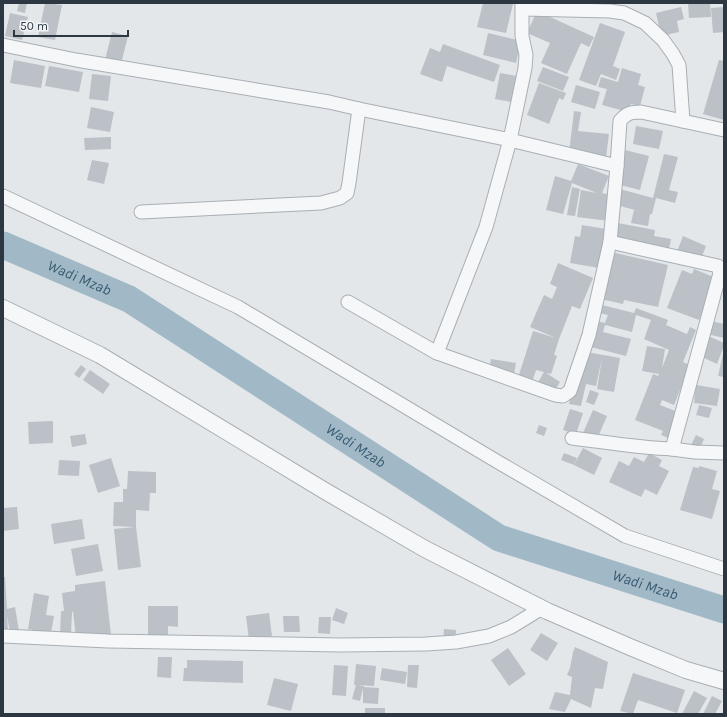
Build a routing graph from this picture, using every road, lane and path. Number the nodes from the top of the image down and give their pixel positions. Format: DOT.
graph roads {
  1 [pos="522,6"];
  2 [pos="3,45"];
  3 [pos="359,109"];
  4 [pos="683,121"];
  5 [pos="724,130"];
  6 [pos="510,140"];
  7 [pos="617,166"];
  8 [pos="3,196"];
  9 [pos="141,212"];
  10 [pos="610,242"];
  11 [pos="348,302"];
  12 [pos="3,308"];
  13 [pos="437,353"];
  14 [pos="572,438"];
  15 [pos="672,449"];
  16 [pos="724,453"];
  17 [pos="724,570"];
  18 [pos="542,608"];
  19 [pos="3,636"];
  20 [pos="724,682"];
  1 -- 4 [label="street"];
  1 -- 6 [label="street"];
  2 -- 3 [label="street"];
  3 -- 6 [label="street"];
  3 -- 9 [label="street"];
  4 -- 5 [label="street"];
  4 -- 7 [label="street"];
  6 -- 7 [label="street"];
  6 -- 13 [label="street"];
  7 -- 10 [label="street"];
  8 -- 17 [label="street"];
  10 -- 13 [label="street"];
  10 -- 15 [label="street"];
  11 -- 13 [label="street"];
  12 -- 18 [label="street"];
  14 -- 15 [label="street"];
  15 -- 16 [label="street"];
  18 -- 19 [label="street"];
  18 -- 20 [label="street"];
}
